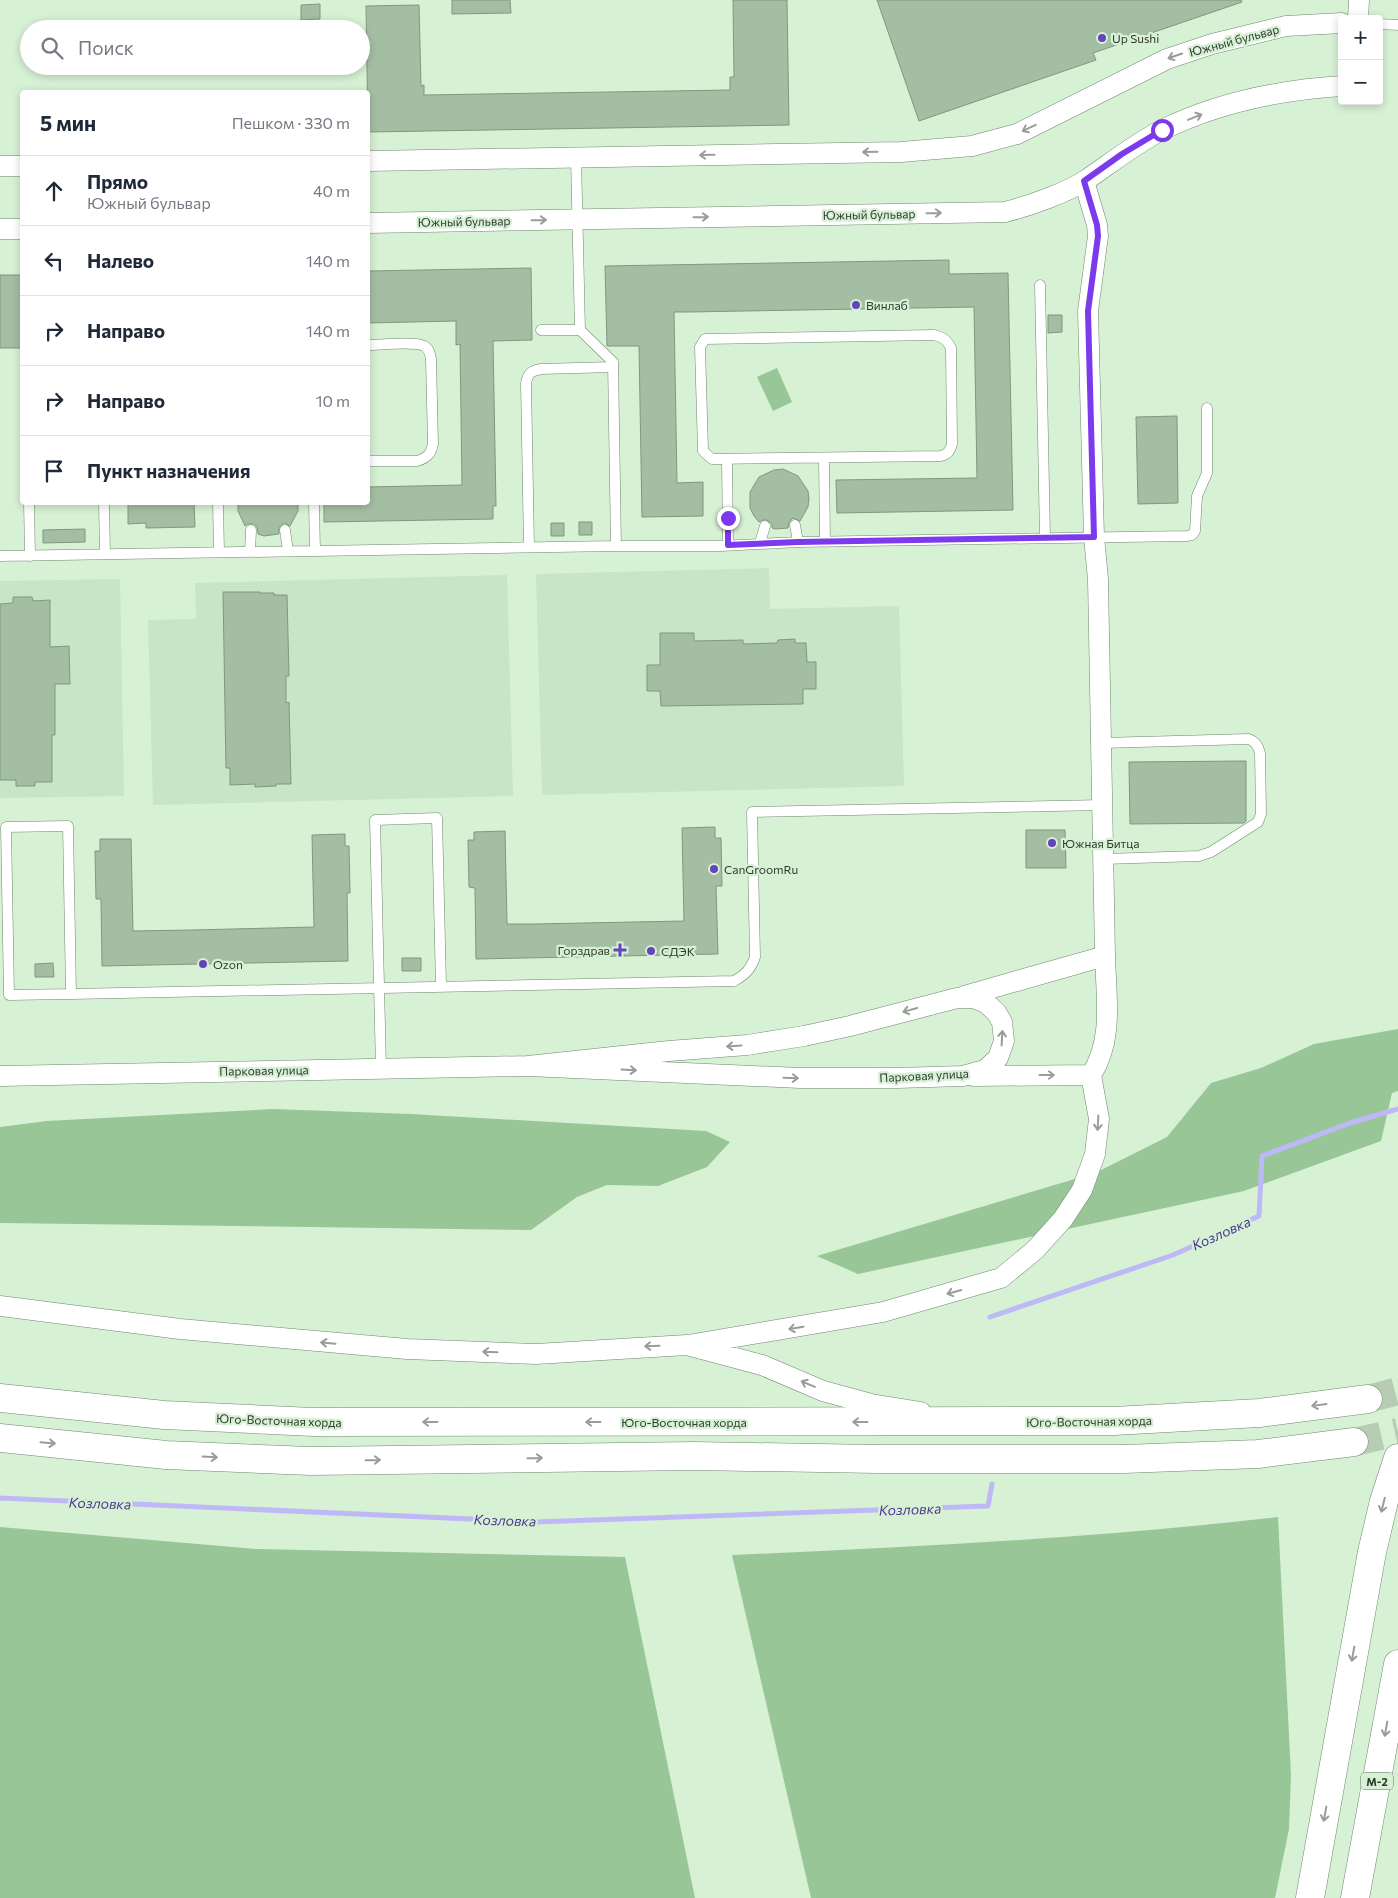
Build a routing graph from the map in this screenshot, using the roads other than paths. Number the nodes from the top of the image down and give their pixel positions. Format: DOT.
graph roads {
  1 [pos="1358,0"];
  2 [pos="1358,15"];
  3 [pos="1338,23"];
  4 [pos="1383,24"];
  5 [pos="1398,25"];
  6 [pos="1338,86"];
  7 [pos="576,157"];
  8 [pos="370,161"];
  9 [pos="0,166"];
  10 [pos="20,166"];
  11 [pos="1084,181"];
  12 [pos="578,219"];
  13 [pos="370,223"];
  14 [pos="0,229"];
  15 [pos="20,229"];
  16 [pos="1040,285"];
  17 [pos="541,330"];
  18 [pos="580,330"];
  19 [pos="370,345"];
  20 [pos="613,368"];
  21 [pos="1207,408"];
  22 [pos="824,458"];
  23 [pos="727,459"];
  24 [pos="370,461"];
  25 [pos="29,505"];
  26 [pos="104,505"];
  27 [pos="218,505"];
  28 [pos="314,505"];
  29 [pos="795,524"];
  30 [pos="765,526"];
  31 [pos="251,530"];
  32 [pos="285,530"];
  33 [pos="1094,537"];
  34 [pos="1045,538"];
  35 [pos="798,542"];
  36 [pos="825,542"];
  37 [pos="760,543"];
  38 [pos="728,545"];
  39 [pos="616,546"];
  40 [pos="529,547"];
  41 [pos="288,551"];
  42 [pos="315,551"];
  43 [pos="219,552"];
  44 [pos="250,552"];
  45 [pos="105,554"];
  46 [pos="0,556"];
  47 [pos="30,556"];
  48 [pos="1101,742"];
  49 [pos="1102,805"];
  50 [pos="1104,859"];
  51 [pos="1105,956"];
  52 [pos="441,986"];
  53 [pos="379,988"];
  54 [pos="71,994"];
  55 [pos="957,998"];
  56 [pos="528,1066"];
  57 [pos="381,1068"];
  58 [pos="0,1076"];
  59 [pos="963,1076"];
  60 [pos="1091,1076"];
  61 [pos="0,1306"];
  62 [pos="687,1345"];
  63 [pos="0,1398"];
  64 [pos="1368,1399"];
  65 [pos="1045,1422"];
  66 [pos="2,1439"];
  67 [pos="1354,1442"];
  68 [pos="1398,1458"];
  69 [pos="1398,1664"];
  70 [pos="1310,1898"];
  71 [pos="1355,1898"];
  1 -- 2 [label="street"];
  3 -- 7 [label="street, Южный бульвар, one-way"];
  4 -- 5 [label="lane"];
  11 -- 6 [label="street, Южный бульвар, one-way"];
  7 -- 8 [label="street, Южный бульвар"];
  7 -- 12 [label="lane"];
  9 -- 10 [label="street"];
  12 -- 11 [label="street, Южный бульвар, one-way"];
  11 -- 33 [label="street"];
  13 -- 12 [label="street, Южный бульвар, one-way"];
  12 -- 18 [label="lane"];
  14 -- 15 [label="street"];
  16 -- 34 [label="lane"];
  17 -- 18 [label="lane"];
  18 -- 20 [label="lane"];
  19 -- 24 [label="lane"];
  20 -- 39 [label="lane"];
  20 -- 40 [label="lane"];
  21 -- 33 [label="lane"];
  22 -- 23 [label="lane"];
  22 -- 23 [label="lane"];
  22 -- 36 [label="lane"];
  23 -- 38 [label="lane"];
  25 -- 47 [label="lane"];
  26 -- 45 [label="lane"];
  27 -- 43 [label="lane"];
  28 -- 42 [label="lane"];
  29 -- 35 [label="lane"];
  30 -- 37 [label="lane"];
  31 -- 44 [label="lane"];
  32 -- 41 [label="lane"];
  33 -- 34 [label="lane"];
  33 -- 48 [label="street"];
  34 -- 36 [label="lane"];
  35 -- 36 [label="lane"];
  35 -- 37 [label="lane"];
  37 -- 38 [label="lane"];
  38 -- 39 [label="lane"];
  39 -- 40 [label="lane"];
  40 -- 42 [label="lane"];
  41 -- 42 [label="lane"];
  41 -- 44 [label="lane"];
  43 -- 44 [label="lane"];
  43 -- 45 [label="lane"];
  45 -- 47 [label="lane"];
  46 -- 47 [label="lane"];
  48 -- 49 [label="street"];
  48 -- 50 [label="lane"];
  49 -- 50 [label="street"];
  49 -- 52 [label="lane"];
  50 -- 51 [label="street"];
  51 -- 55 [label="street"];
  51 -- 60 [label="street"];
  52 -- 53 [label="lane"];
  52 -- 53 [label="lane"];
  53 -- 54 [label="lane"];
  53 -- 57 [label="lane"];
  54 -- 54 [label="lane"];
  55 -- 56 [label="street, Парковая улица, one-way"];
  59 -- 55 [label="street, Парковая улица, one-way"];
  56 -- 57 [label="street, Парковая улица"];
  56 -- 59 [label="street, Парковая улица, one-way"];
  57 -- 58 [label="street, Парковая улица"];
  59 -- 60 [label="street, one-way"];
  60 -- 62 [label="street, one-way"];
  62 -- 61 [label="street, one-way"];
  65 -- 62 [label="street, one-way"];
  65 -- 63 [label="main road, Юго-Восточная хорда, one-way"];
  64 -- 65 [label="main road, Юго-Восточная хорда, one-way"];
  66 -- 67 [label="main road, one-way"];
  68 -- 70 [label="main road, one-way"];
  69 -- 71 [label="main road, М-2, one-way"];
}
